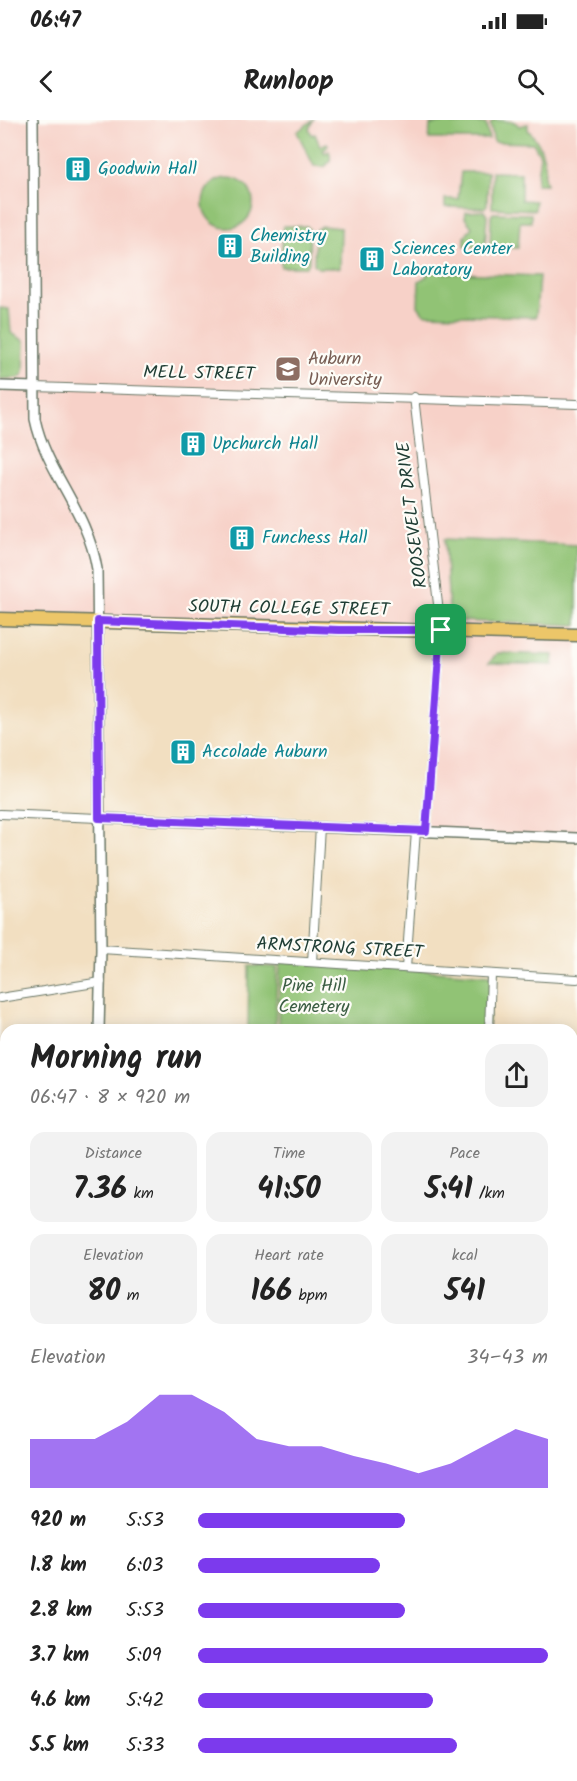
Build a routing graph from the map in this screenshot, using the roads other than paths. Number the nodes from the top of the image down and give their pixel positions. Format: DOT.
graph roads {
  1 [pos="33,120"];
  2 [pos="0,386"];
  3 [pos="34,387"];
  4 [pos="414,397"];
  5 [pos="577,404"];
  6 [pos="0,620"];
  7 [pos="98,621"];
  8 [pos="441,630"];
  9 [pos="577,635"];
  10 [pos="0,814"];
  11 [pos="99,818"];
  12 [pos="320,827"];
  13 [pos="421,831"];
  14 [pos="577,837"];
  15 [pos="101,949"];
  16 [pos="312,962"];
  17 [pos="406,968"];
  18 [pos="490,975"];
  19 [pos="577,980"];
  20 [pos="101,982"];
  21 [pos="0,998"];
  22 [pos="99,1024"];
  23 [pos="489,1024"];
  1 -- 3 [label="street"];
  2 -- 3 [label="street, MELL STREET"];
  3 -- 4 [label="street, MELL STREET"];
  3 -- 7 [label="street"];
  4 -- 5 [label="street, MELL STREET"];
  4 -- 8 [label="street, ROOSEVELT DRIVE"];
  6 -- 7 [label="main road, SOUTH COLLEGE STREET"];
  7 -- 8 [label="main road, SOUTH COLLEGE STREET"];
  7 -- 11 [label="street"];
  8 -- 9 [label="main road, SOUTH COLLEGE STREET"];
  8 -- 13 [label="street, ROOSEVELT DRIVE"];
  10 -- 11 [label="street"];
  11 -- 12 [label="street"];
  11 -- 15 [label="street"];
  12 -- 13 [label="street"];
  12 -- 16 [label="street"];
  13 -- 14 [label="street"];
  13 -- 17 [label="street, ROOSEVELT DRIVE"];
  15 -- 16 [label="street, ARMSTRONG STREET"];
  15 -- 20 [label="street"];
  16 -- 17 [label="street, ARMSTRONG STREET"];
  17 -- 18 [label="street, ARMSTRONG STREET"];
  18 -- 19 [label="street, ARMSTRONG STREET"];
  18 -- 23 [label="street"];
  20 -- 21 [label="street"];
  20 -- 22 [label="street"];
}
